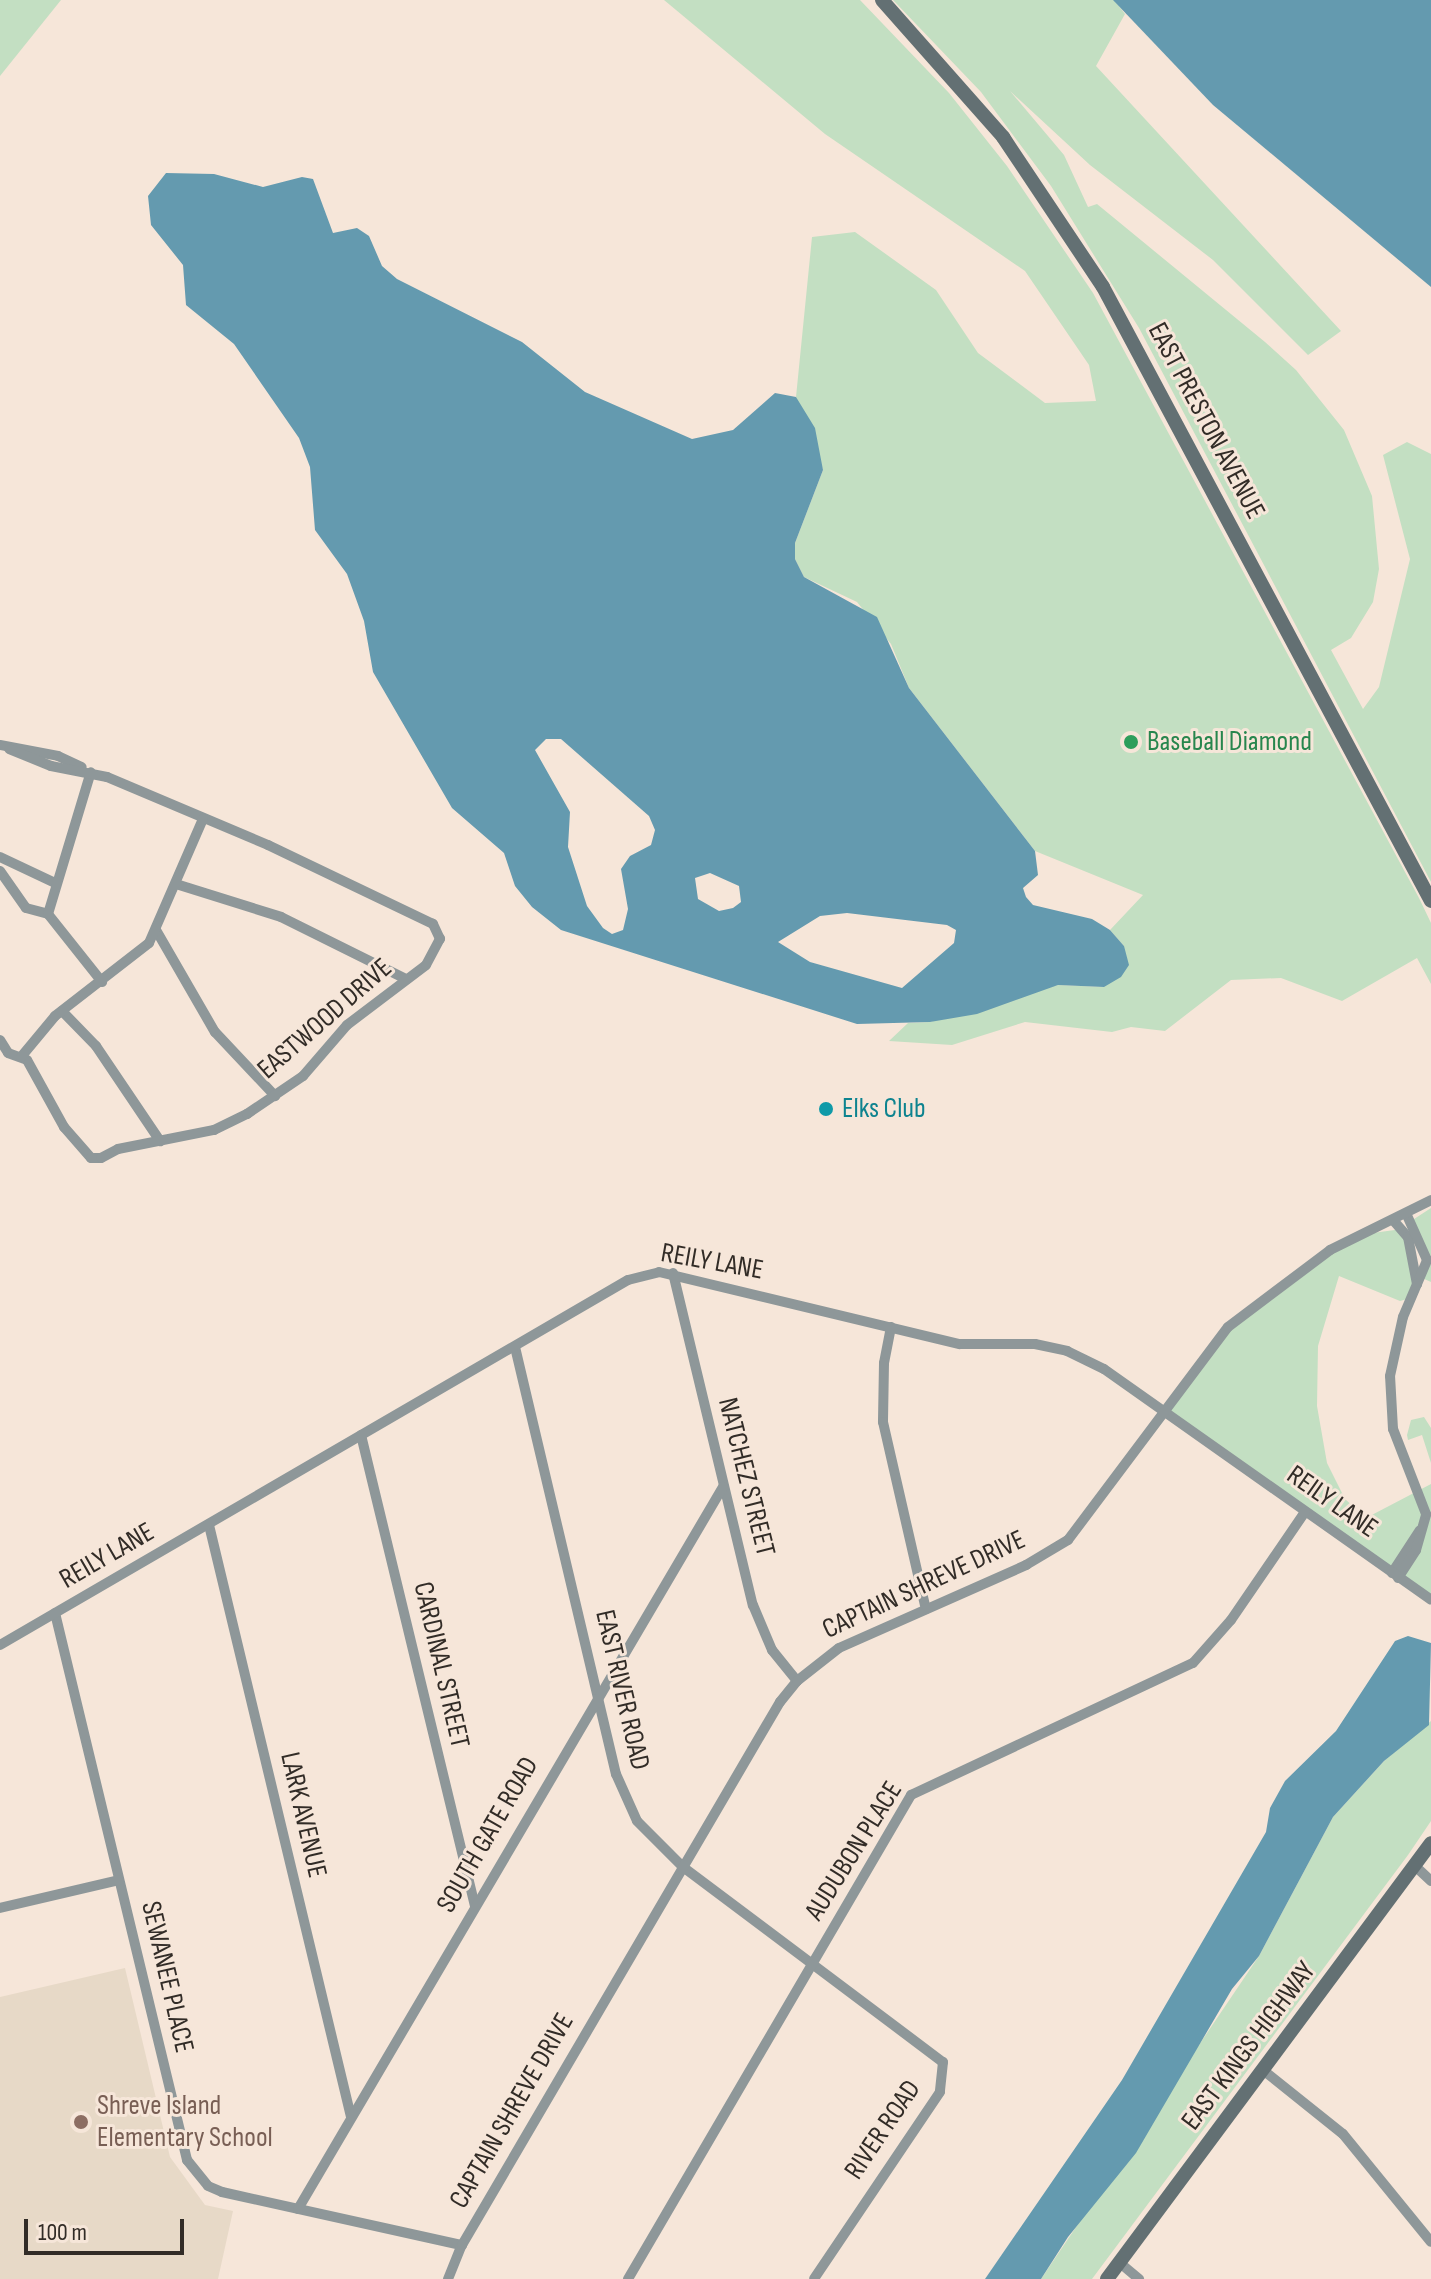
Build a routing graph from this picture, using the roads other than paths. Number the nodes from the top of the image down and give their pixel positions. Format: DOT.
graph roads {
  1 [pos="882,0"];
  2 [pos="4,747"];
  3 [pos="91,772"];
  4 [pos="203,819"];
  5 [pos="0,857"];
  6 [pos="0,871"];
  7 [pos="55,883"];
  8 [pos="176,884"];
  9 [pos="1431,901"];
  10 [pos="48,914"];
  11 [pos="156,930"];
  12 [pos="406,979"];
  13 [pos="102,982"];
  14 [pos="62,1011"];
  15 [pos="0,1040"];
  16 [pos="21,1057"];
  17 [pos="275,1096"];
  18 [pos="160,1141"];
  19 [pos="1431,1200"];
  20 [pos="1406,1213"];
  21 [pos="1393,1220"];
  22 [pos="673,1273"];
  23 [pos="1424,1281"];
  24 [pos="891,1327"];
  25 [pos="515,1347"];
  26 [pos="1160,1413"];
  27 [pos="361,1435"];
  28 [pos="723,1487"];
  29 [pos="1305,1512"];
  30 [pos="209,1525"];
  31 [pos="1395,1576"];
  32 [pos="1431,1600"];
  33 [pos="926,1609"];
  34 [pos="55,1613"];
  35 [pos="0,1645"];
  36 [pos="797,1681"];
  37 [pos="598,1694"];
  38 [pos="1431,1843"];
  39 [pos="1415,1866"];
  40 [pos="683,1867"];
  41 [pos="119,1880"];
  42 [pos="1431,1881"];
  43 [pos="475,1905"];
  44 [pos="0,1908"];
  45 [pos="814,1962"];
  46 [pos="1263,2070"];
  47 [pos="351,2117"];
  48 [pos="298,2209"];
  49 [pos="1431,2242"];
  50 [pos="462,2245"];
  51 [pos="1120,2263"];
  52 [pos="448,2279"];
  53 [pos="628,2279"];
  54 [pos="814,2279"];
  55 [pos="1107,2279"];
  56 [pos="1139,2279"];
  1 -- 9 [label="street, EAST PRESTON AVENUE"];
  2 -- 3 [label="street, EASTWOOD DRIVE"];
  3 -- 4 [label="street, EASTWOOD DRIVE"];
  3 -- 7 [label="street"];
  4 -- 8 [label="street"];
  4 -- 12 [label="street, EASTWOOD DRIVE"];
  5 -- 7 [label="street"];
  6 -- 10 [label="street"];
  7 -- 10 [label="street"];
  8 -- 11 [label="street"];
  8 -- 12 [label="street"];
  10 -- 13 [label="street"];
  11 -- 13 [label="street"];
  11 -- 17 [label="street"];
  12 -- 17 [label="street, EASTWOOD DRIVE"];
  13 -- 14 [label="street"];
  14 -- 16 [label="street"];
  14 -- 18 [label="street"];
  15 -- 16 [label="street, EASTWOOD DRIVE"];
  16 -- 18 [label="street, EASTWOOD DRIVE"];
  17 -- 18 [label="street, EASTWOOD DRIVE"];
  19 -- 20 [label="street, CAPTAIN SHREVE DRIVE"];
  20 -- 21 [label="street, CAPTAIN SHREVE DRIVE"];
  20 -- 23 [label="street"];
  21 -- 23 [label="street"];
  21 -- 26 [label="street, CAPTAIN SHREVE DRIVE"];
  22 -- 24 [label="street, REILY LANE"];
  22 -- 25 [label="street, REILY LANE"];
  22 -- 28 [label="street, NATCHEZ STREET"];
  23 -- 31 [label="street"];
  24 -- 26 [label="street, REILY LANE"];
  24 -- 33 [label="street"];
  25 -- 27 [label="street, REILY LANE"];
  25 -- 37 [label="street, EAST RIVER ROAD"];
  26 -- 29 [label="street, REILY LANE"];
  26 -- 33 [label="street, CAPTAIN SHREVE DRIVE"];
  27 -- 30 [label="street, REILY LANE"];
  27 -- 43 [label="street, CARDINAL STREET"];
  28 -- 36 [label="street, NATCHEZ STREET"];
  28 -- 37 [label="street, SOUTH GATE ROAD"];
  29 -- 31 [label="street, REILY LANE"];
  29 -- 45 [label="street, AUDUBON PLACE"];
  30 -- 34 [label="street, REILY LANE"];
  30 -- 47 [label="street, LARK AVENUE"];
  31 -- 32 [label="street, REILY LANE"];
  33 -- 36 [label="street, CAPTAIN SHREVE DRIVE"];
  34 -- 35 [label="street, REILY LANE"];
  34 -- 41 [label="street, SEWANEE PLACE"];
  36 -- 40 [label="street, CAPTAIN SHREVE DRIVE"];
  37 -- 40 [label="street, EAST RIVER ROAD"];
  37 -- 43 [label="street, SOUTH GATE ROAD"];
  38 -- 39 [label="street, EAST KINGS HIGHWAY"];
  39 -- 42 [label="street"];
  39 -- 46 [label="street, EAST KINGS HIGHWAY"];
  40 -- 45 [label="street, EAST RIVER ROAD"];
  40 -- 50 [label="street, CAPTAIN SHREVE DRIVE"];
  41 -- 44 [label="street"];
  41 -- 48 [label="street, SEWANEE PLACE"];
  43 -- 47 [label="street, SOUTH GATE ROAD"];
  45 -- 53 [label="street, AUDUBON PLACE"];
  45 -- 54 [label="street, RIVER ROAD"];
  46 -- 49 [label="street"];
  46 -- 51 [label="street, EAST KINGS HIGHWAY"];
  47 -- 48 [label="street, SOUTH GATE ROAD"];
  48 -- 50 [label="street, SEWANEE PLACE"];
  50 -- 52 [label="street, CAPTAIN SHREVE DRIVE"];
  51 -- 55 [label="street, EAST KINGS HIGHWAY"];
  51 -- 56 [label="street"];
}
